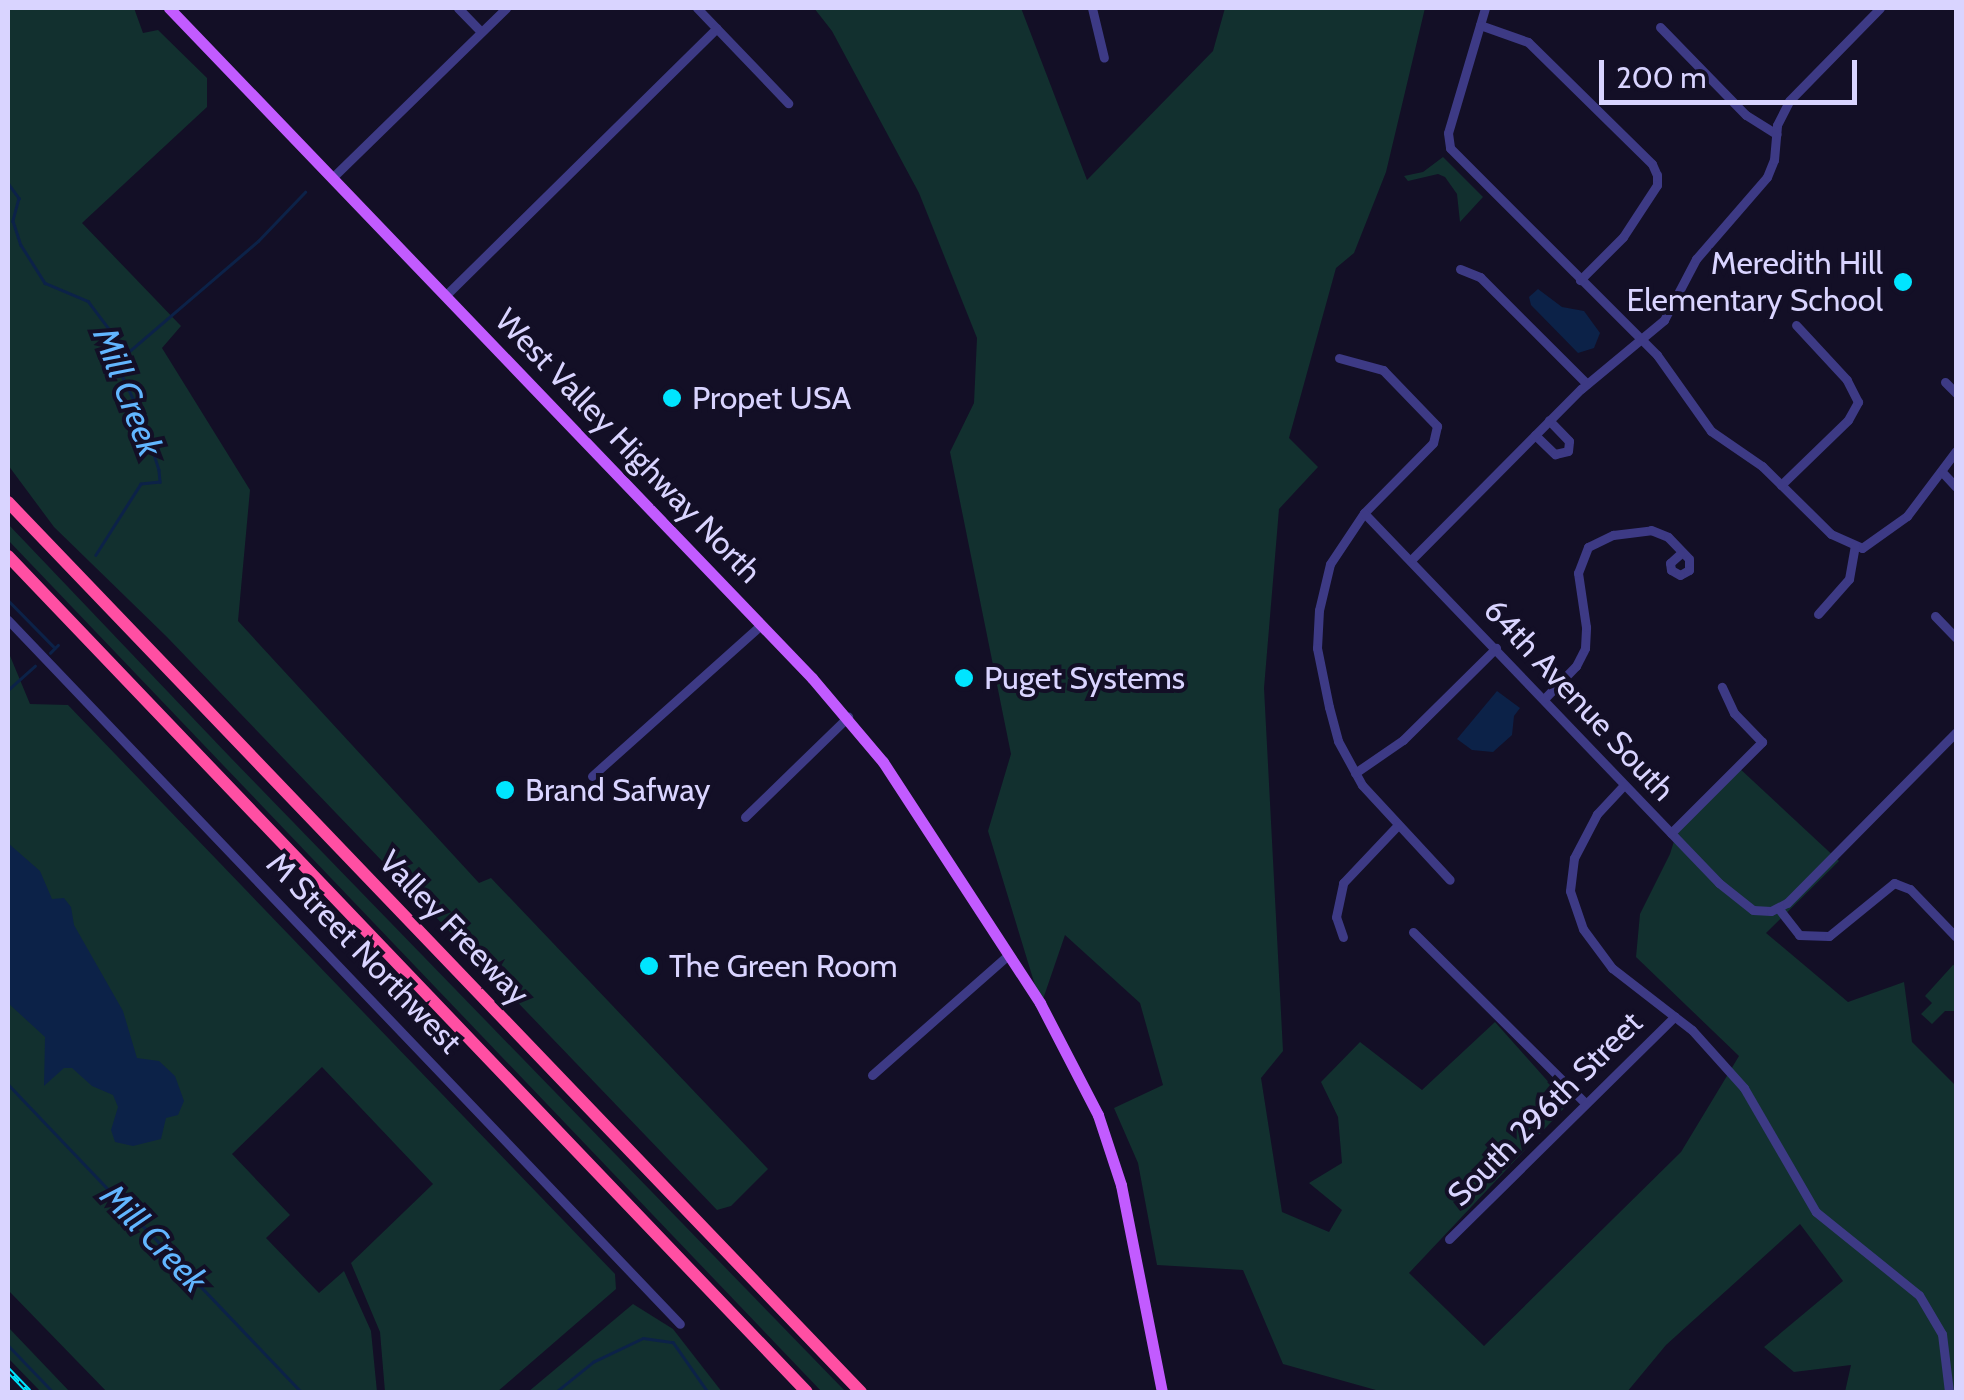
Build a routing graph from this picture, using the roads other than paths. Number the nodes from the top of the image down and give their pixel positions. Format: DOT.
graph roads {
  1 [pos="169,8"];
  2 [pos="458,8"];
  3 [pos="506,8"];
  4 [pos="697,8"];
  5 [pos="1092,8"];
  6 [pos="1485,8"];
  7 [pos="1880,8"];
  8 [pos="1480,25"];
  9 [pos="1660,26"];
  10 [pos="717,28"];
  11 [pos="482,32"];
  12 [pos="1104,58"];
  13 [pos="788,103"];
  14 [pos="1776,134"];
  15 [pos="333,177"];
  16 [pos="1460,269"];
  17 [pos="1580,280"];
  18 [pos="446,294"];
  19 [pos="1796,325"];
  20 [pos="1643,340"];
  21 [pos="1340,358"];
  22 [pos="1946,382"];
  23 [pos="1587,384"];
  24 [pos="1956,393"];
  25 [pos="1550,420"];
  26 [pos="1535,435"];
  27 [pos="1956,450"];
  28 [pos="1943,473"];
  29 [pos="1781,485"];
  30 [pos="1956,487"];
  31 [pos="8,492"];
  32 [pos="8,502"];
  33 [pos="18,513"];
  34 [pos="1364,513"];
  35 [pos="1855,546"];
  36 [pos="1680,554"];
  37 [pos="8,556"];
  38 [pos="1412,559"];
  39 [pos="8,565"];
  40 [pos="1818,614"];
  41 [pos="1934,616"];
  42 [pos="8,620"];
  43 [pos="761,625"];
  44 [pos="1956,638"];
  45 [pos="1496,648"];
  46 [pos="118,672"];
  47 [pos="1722,687"];
  48 [pos="1544,699"];
  49 [pos="848,717"];
  50 [pos="1956,732"];
  51 [pos="1356,773"];
  52 [pos="592,776"];
  53 [pos="1624,785"];
  54 [pos="745,817"];
  55 [pos="1396,826"];
  56 [pos="1670,833"];
  57 [pos="1450,880"];
  58 [pos="1779,909"];
  59 [pos="1414,932"];
  60 [pos="1343,937"];
  61 [pos="1956,937"];
  62 [pos="1008,956"];
  63 [pos="1675,1016"];
  64 [pos="872,1075"];
  65 [pos="1585,1104"];
  66 [pos="1449,1238"];
  67 [pos="680,1324"];
  68 [pos="806,1392"];
  69 [pos="861,1392"];
  70 [pos="1162,1392"];
  71 [pos="1949,1392"];
  1 -- 15 [label="main road, West Valley Highway North"];
  2 -- 11 [label="street"];
  3 -- 11 [label="street"];
  4 -- 10 [label="street"];
  5 -- 12 [label="street"];
  6 -- 8 [label="street"];
  7 -- 14 [label="street"];
  8 -- 17 [label="street"];
  8 -- 17 [label="street"];
  9 -- 14 [label="street"];
  10 -- 13 [label="street"];
  10 -- 18 [label="street"];
  11 -- 15 [label="street"];
  14 -- 20 [label="street"];
  15 -- 18 [label="main road, West Valley Highway North"];
  16 -- 23 [label="street"];
  17 -- 20 [label="street"];
  18 -- 43 [label="main road, West Valley Highway North"];
  19 -- 29 [label="street"];
  20 -- 23 [label="street"];
  20 -- 29 [label="street"];
  21 -- 34 [label="street"];
  22 -- 24 [label="street"];
  23 -- 25 [label="street"];
  25 -- 26 [label="street"];
  25 -- 26 [label="street"];
  26 -- 38 [label="street"];
  27 -- 28 [label="street"];
  28 -- 30 [label="street"];
  28 -- 35 [label="street"];
  29 -- 35 [label="street"];
  31 -- 33 [label="highway"];
  32 -- 33 [label="highway, Valley Freeway"];
  33 -- 69 [label="highway, Valley Freeway"];
  34 -- 38 [label="street, 64th Avenue South"];
  34 -- 51 [label="street"];
  35 -- 40 [label="street"];
  36 -- 48 [label="street"];
  37 -- 46 [label="highway, Valley Freeway"];
  38 -- 45 [label="street, 64th Avenue South"];
  39 -- 46 [label="highway"];
  41 -- 44 [label="street"];
  42 -- 67 [label="street, M Street Northwest"];
  43 -- 49 [label="main road, West Valley Highway North"];
  43 -- 52 [label="street"];
  45 -- 48 [label="street, 64th Avenue South"];
  45 -- 51 [label="street"];
  46 -- 68 [label="highway, Valley Freeway"];
  47 -- 56 [label="street"];
  48 -- 53 [label="street, 64th Avenue South"];
  49 -- 54 [label="street"];
  49 -- 62 [label="main road, West Valley Highway North"];
  50 -- 58 [label="street"];
  51 -- 55 [label="street"];
  53 -- 56 [label="street, 64th Avenue South"];
  53 -- 63 [label="street"];
  55 -- 57 [label="street"];
  55 -- 60 [label="street"];
  56 -- 58 [label="street, 64th Avenue South"];
  58 -- 61 [label="street"];
  59 -- 65 [label="street"];
  62 -- 64 [label="street"];
  62 -- 70 [label="main road, West Valley Highway North"];
  63 -- 65 [label="street, South 296th Street"];
  63 -- 71 [label="street"];
  65 -- 66 [label="street, South 296th Street"];
}
